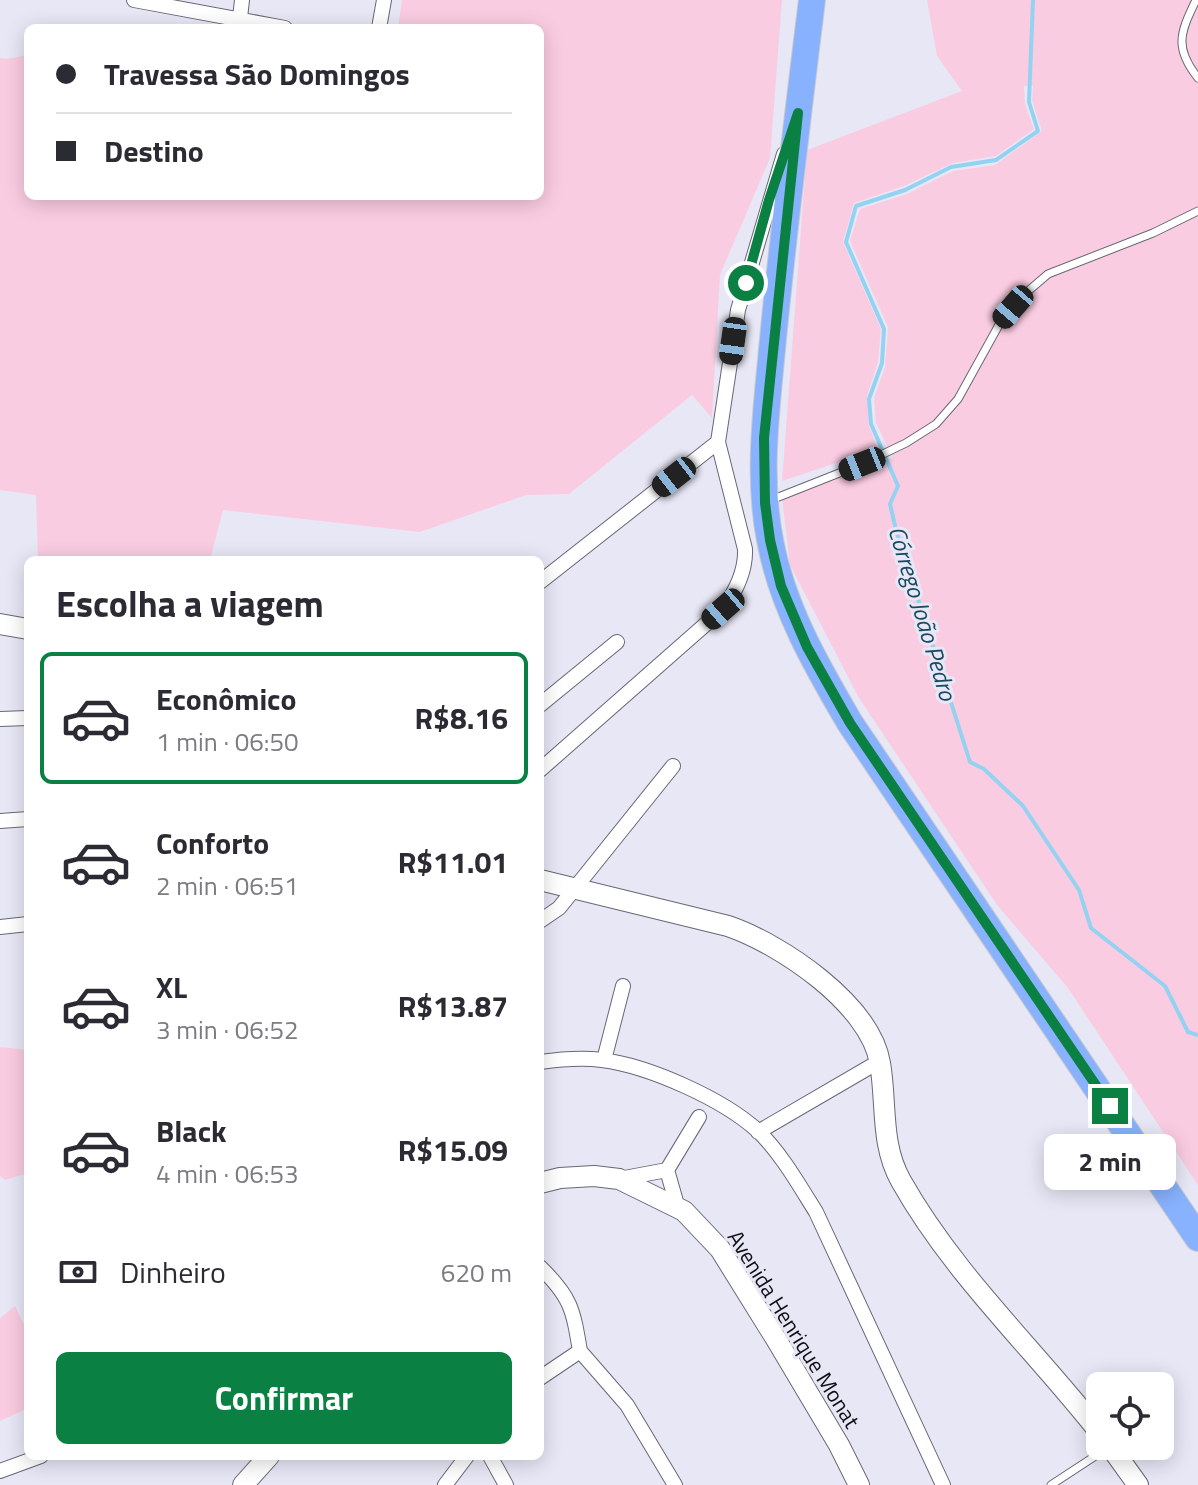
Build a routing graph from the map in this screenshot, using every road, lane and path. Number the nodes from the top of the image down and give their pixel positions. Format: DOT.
graph roads {
  1 [pos="134,0"];
  2 [pos="242,0"];
  3 [pos="384,0"];
  4 [pos="812,0"];
  5 [pos="1196,0"];
  6 [pos="240,18"];
  7 [pos="267,24"];
  8 [pos="380,24"];
  9 [pos="1198,78"];
  10 [pos="798,113"];
  11 [pos="1198,211"];
  12 [pos="718,442"];
  13 [pos="765,503"];
  14 [pos="544,579"];
  15 [pos="0,624"];
  16 [pos="24,628"];
  17 [pos="617,642"];
  18 [pos="544,702"];
  19 [pos="24,718"];
  20 [pos="0,719"];
  21 [pos="544,766"];
  22 [pos="673,766"];
  23 [pos="24,819"];
  24 [pos="0,821"];
  25 [pos="544,881"];
  26 [pos="572,890"];
  27 [pos="544,918"];
  28 [pos="24,924"];
  29 [pos="0,927"];
  30 [pos="623,986"];
  31 [pos="604,1060"];
  32 [pos="544,1061"];
  33 [pos="880,1061"];
  34 [pos="699,1117"];
  35 [pos="758,1132"];
  36 [pos="667,1170"];
  37 [pos="619,1179"];
  38 [pos="544,1182"];
  39 [pos="677,1205"];
  40 [pos="1198,1238"];
  41 [pos="544,1271"];
  42 [pos="580,1351"];
  43 [pos="544,1375"];
  44 [pos="1086,1416"];
  45 [pos="30,1460"];
  46 [pos="265,1460"];
  47 [pos="464,1460"];
  48 [pos="492,1460"];
  49 [pos="1089,1460"];
  50 [pos="1120,1460"];
  51 [pos="0,1471"];
  52 [pos="243,1485"];
  53 [pos="445,1485"];
  54 [pos="506,1485"];
  55 [pos="675,1485"];
  56 [pos="859,1485"];
  57 [pos="943,1485"];
  58 [pos="1051,1485"];
  59 [pos="1138,1485"];
  1 -- 6 [label="street"];
  2 -- 6 [label="street"];
  3 -- 8 [label="street"];
  4 -- 10 [label="highway"];
  5 -- 9 [label="lane"];
  6 -- 7 [label="street"];
  10 -- 12 [label="street"];
  10 -- 13 [label="highway"];
  11 -- 13 [label="lane"];
  12 -- 14 [label="street"];
  12 -- 21 [label="street"];
  13 -- 40 [label="highway"];
  15 -- 16 [label="street"];
  17 -- 18 [label="street"];
  19 -- 20 [label="street"];
  22 -- 26 [label="street"];
  23 -- 24 [label="street"];
  25 -- 26 [label="street"];
  26 -- 27 [label="street"];
  26 -- 33 [label="street"];
  28 -- 29 [label="street"];
  30 -- 31 [label="street"];
  31 -- 32 [label="street"];
  31 -- 35 [label="street"];
  33 -- 35 [label="street"];
  33 -- 44 [label="street"];
  34 -- 36 [label="street"];
  35 -- 57 [label="street"];
  36 -- 37 [label="street"];
  36 -- 39 [label="street"];
  37 -- 38 [label="street, Avenida Henrique Monat"];
  37 -- 39 [label="street, Avenida Henrique Monat"];
  39 -- 56 [label="street, Avenida Henrique Monat"];
  41 -- 42 [label="street"];
  42 -- 43 [label="street"];
  42 -- 55 [label="street"];
  45 -- 51 [label="street"];
  46 -- 52 [label="street"];
  47 -- 53 [label="street"];
  48 -- 54 [label="street"];
  49 -- 58 [label="lane"];
  50 -- 59 [label="street"];
}
